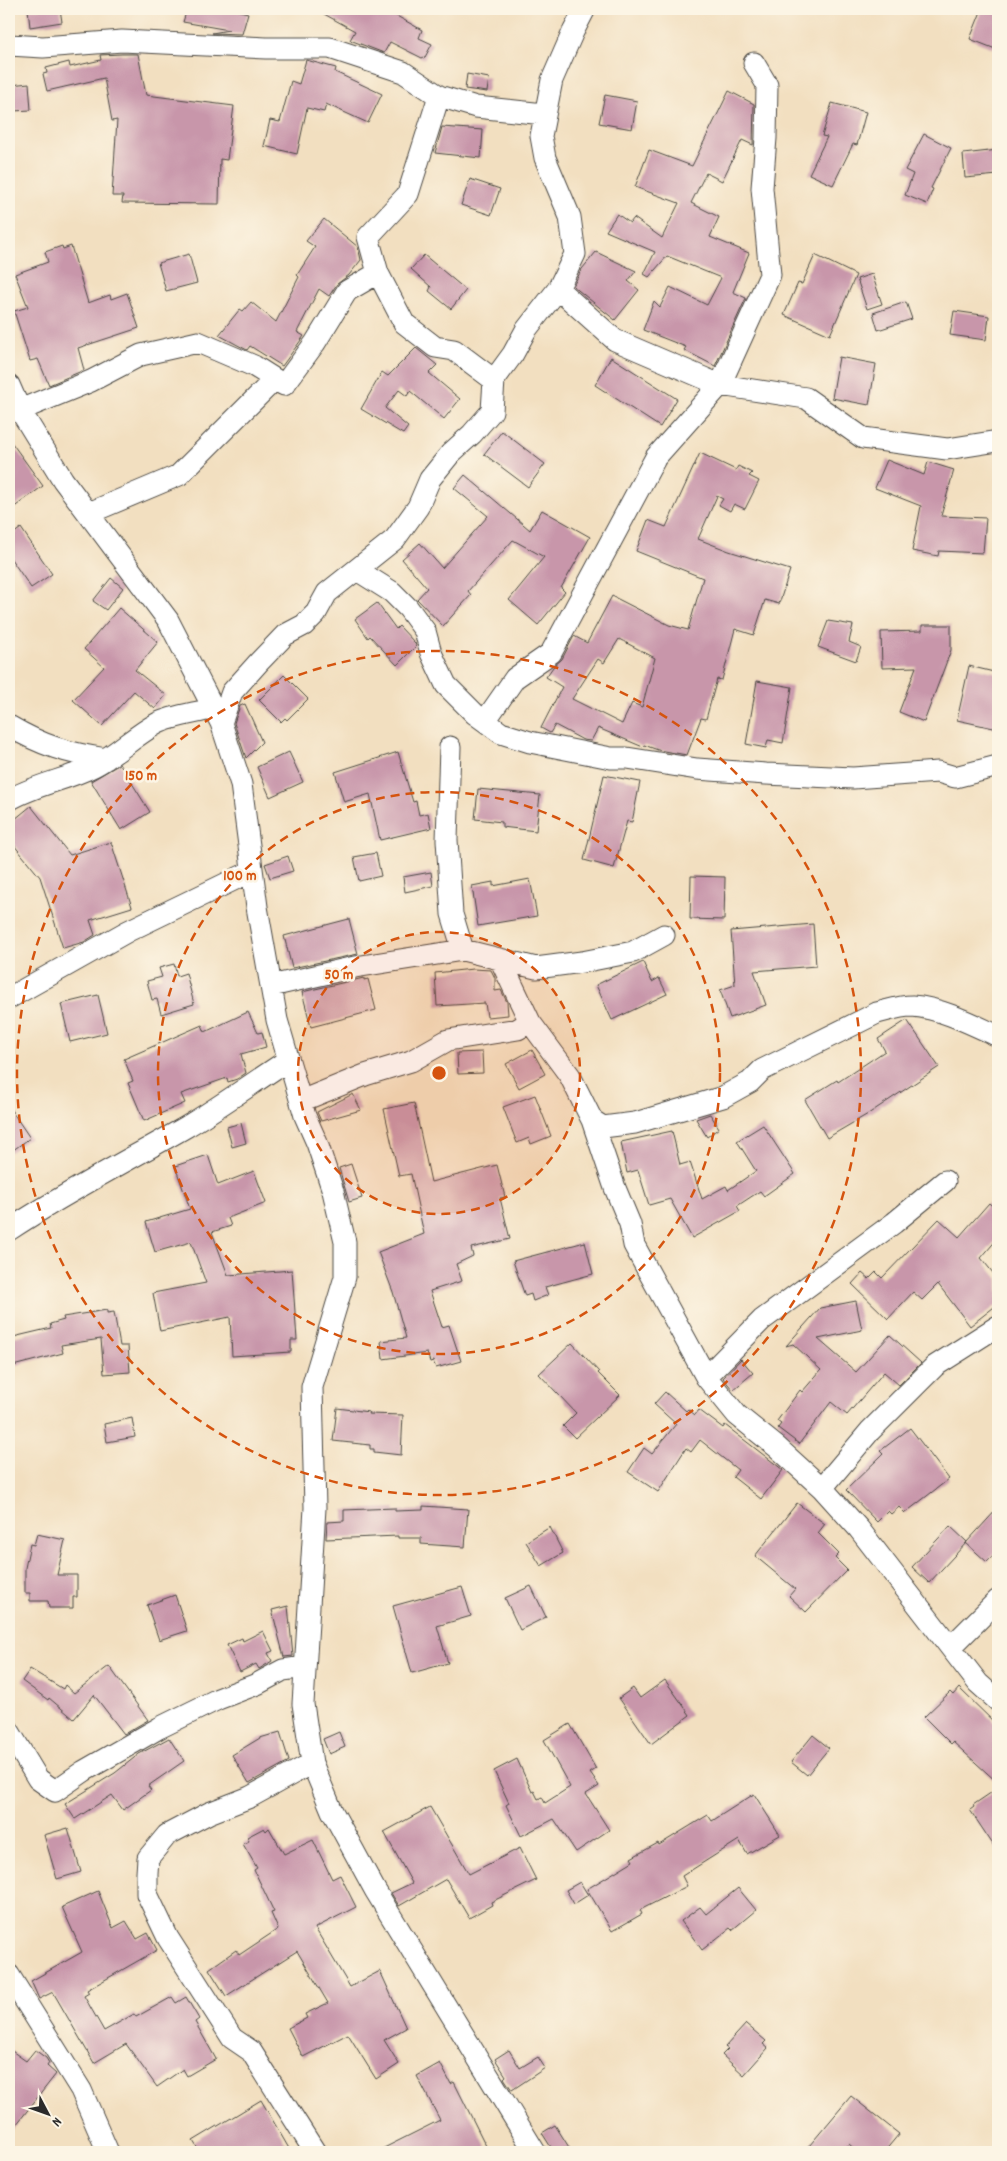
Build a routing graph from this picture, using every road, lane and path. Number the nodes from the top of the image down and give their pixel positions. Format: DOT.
graph roads {
  1 [pos="585,9"];
  2 [pos="9,45"];
  3 [pos="754,63"];
  4 [pos="439,96"];
  5 [pos="544,114"];
  6 [pos="378,273"];
  7 [pos="558,289"];
  8 [pos="274,380"];
  9 [pos="494,380"];
  10 [pos="9,385"];
  11 [pos="720,385"];
  12 [pos="20,410"];
  13 [pos="998,441"];
  14 [pos="89,514"];
  15 [pos="357,570"];
  16 [pos="203,686"];
  17 [pos="232,692"];
  18 [pos="217,715"];
  19 [pos="485,721"];
  20 [pos="9,726"];
  21 [pos="450,747"];
  22 [pos="106,759"];
  23 [pos="998,766"];
  24 [pos="9,800"];
  25 [pos="252,871"];
  26 [pos="664,935"];
  27 [pos="463,950"];
  28 [pos="501,961"];
  29 [pos="271,986"];
  30 [pos="9,998"];
  31 [pos="530,1022"];
  32 [pos="998,1036"];
  33 [pos="288,1060"];
  34 [pos="301,1101"];
  35 [pos="592,1120"];
  36 [pos="944,1181"];
  37 [pos="9,1230"];
  38 [pos="998,1326"];
  39 [pos="706,1377"];
  40 [pos="822,1488"];
  41 [pos="998,1600"];
  42 [pos="951,1647"];
  43 [pos="305,1667"];
  44 [pos="998,1701"];
  45 [pos="9,1731"];
  46 [pos="312,1763"];
  47 [pos="9,1975"];
  48 [pos="108,2152"];
  49 [pos="315,2152"];
  50 [pos="535,2152"];
  1 -- 5 [label="street"];
  2 -- 4 [label="street"];
  3 -- 11 [label="street"];
  4 -- 5 [label="street"];
  4 -- 6 [label="street"];
  5 -- 7 [label="street"];
  6 -- 8 [label="street"];
  6 -- 9 [label="street"];
  7 -- 9 [label="street"];
  7 -- 11 [label="street"];
  8 -- 12 [label="street"];
  8 -- 14 [label="street"];
  9 -- 15 [label="street"];
  10 -- 12 [label="street"];
  11 -- 13 [label="street"];
  11 -- 19 [label="street"];
  12 -- 14 [label="street"];
  14 -- 16 [label="street"];
  15 -- 17 [label="street"];
  15 -- 19 [label="street"];
  16 -- 17 [label="street"];
  16 -- 18 [label="street"];
  17 -- 18 [label="street"];
  18 -- 22 [label="street"];
  18 -- 25 [label="street"];
  19 -- 23 [label="street"];
  20 -- 22 [label="street"];
  21 -- 27 [label="street"];
  22 -- 24 [label="street"];
  25 -- 29 [label="street"];
  25 -- 30 [label="street"];
  26 -- 28 [label="street"];
  27 -- 28 [label="street"];
  27 -- 29 [label="street"];
  28 -- 31 [label="street"];
  29 -- 33 [label="street"];
  31 -- 34 [label="street"];
  31 -- 35 [label="street"];
  32 -- 35 [label="street"];
  33 -- 34 [label="street"];
  33 -- 37 [label="street"];
  34 -- 43 [label="street"];
  35 -- 39 [label="street"];
  36 -- 39 [label="street"];
  38 -- 40 [label="street"];
  39 -- 40 [label="street"];
  40 -- 42 [label="street"];
  41 -- 42 [label="street"];
  42 -- 44 [label="street"];
  43 -- 45 [label="street"];
  43 -- 46 [label="street"];
  46 -- 49 [label="street"];
  46 -- 50 [label="street"];
  47 -- 48 [label="street"];
}
